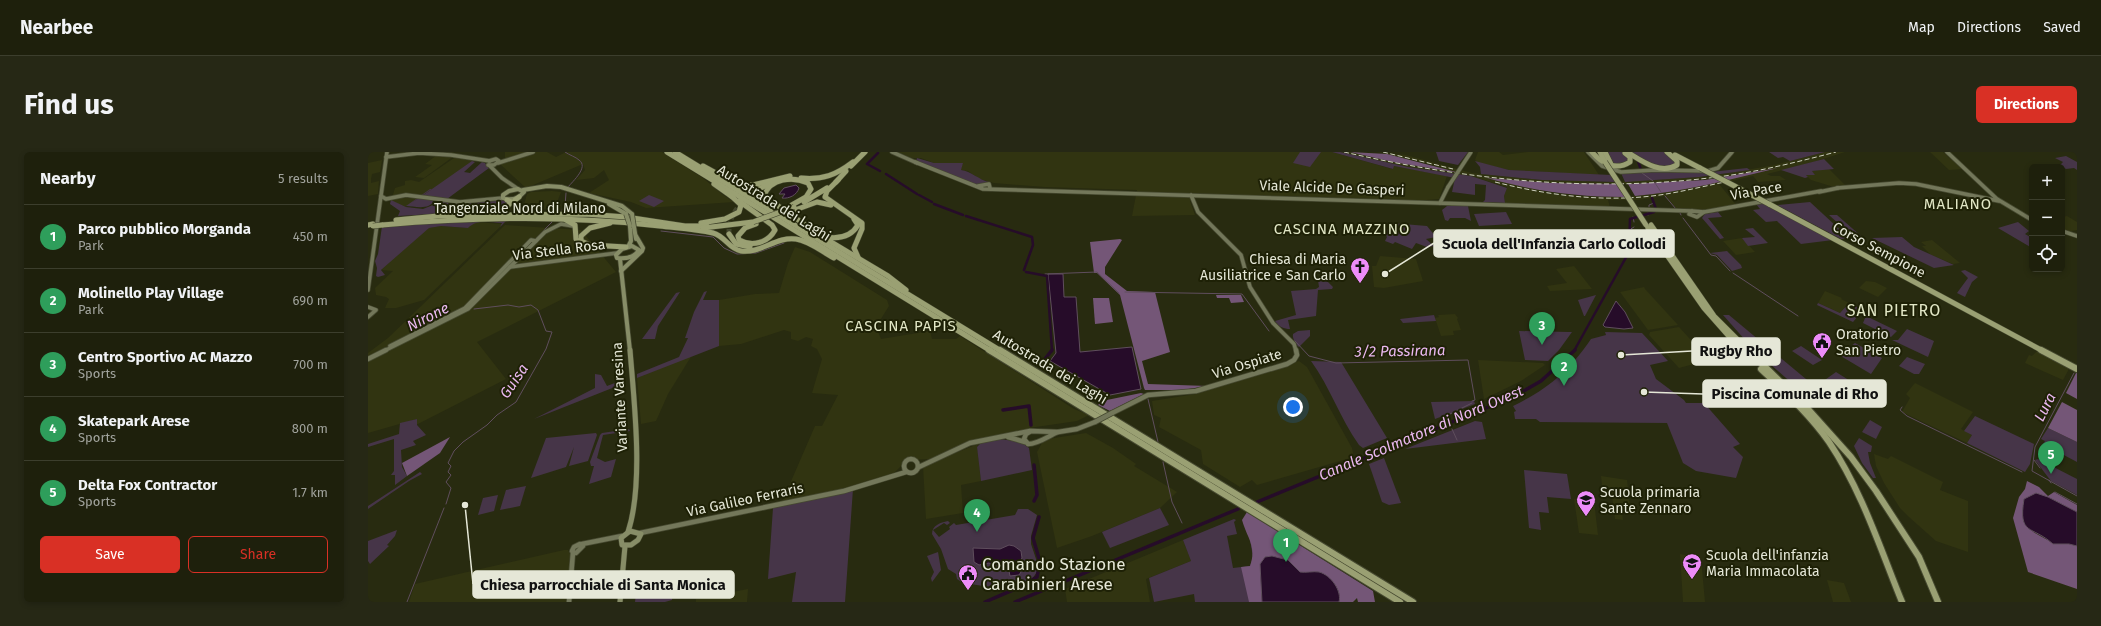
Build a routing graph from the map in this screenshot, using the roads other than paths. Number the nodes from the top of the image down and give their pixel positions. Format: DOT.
graph roads {
  1 [pos="388,152"];
  2 [pos="533,152"];
  3 [pos="667,152"];
  4 [pos="675,152"];
  5 [pos="862,152"];
  6 [pos="865,152"];
  7 [pos="892,152"];
  8 [pos="1471,152"];
  9 [pos="1588,152"];
  10 [pos="1592,152"];
  11 [pos="1602,152"];
  12 [pos="1626,152"];
  13 [pos="1668,152"];
  14 [pos="1674,152"];
  15 [pos="1732,152"];
  16 [pos="1947,152"];
  17 [pos="399,154"];
  18 [pos="394,156"];
  19 [pos="386,158"];
  20 [pos="497,162"];
  21 [pos="853,162"];
  22 [pos="488,164"];
  23 [pos="385,165"];
  24 [pos="1702,169"];
  25 [pos="845,170"];
  26 [pos="705,175"];
  27 [pos="810,179"];
  28 [pos="730,180"];
  29 [pos="838,180"];
  30 [pos="508,183"];
  31 [pos="518,189"];
  32 [pos="757,190"];
  33 [pos="509,191"];
  34 [pos="521,194"];
  35 [pos="729,194"];
  36 [pos="1190,195"];
  37 [pos="380,196"];
  38 [pos="393,197"];
  39 [pos="504,197"];
  40 [pos="1444,199"];
  41 [pos="1999,202"];
  42 [pos="1440,203"];
  43 [pos="380,204"];
  44 [pos="775,204"];
  45 [pos="1449,204"];
  46 [pos="793,208"];
  47 [pos="1692,212"];
  48 [pos="1704,212"];
  49 [pos="558,214"];
  50 [pos="591,214"];
  51 [pos="1700,215"];
  52 [pos="438,216"];
  53 [pos="526,219"];
  54 [pos="2029,219"];
  55 [pos="754,222"];
  56 [pos="382,223"];
  57 [pos="370,225"];
  58 [pos="646,225"];
  59 [pos="1648,225"];
  60 [pos="632,227"];
  61 [pos="687,230"];
  62 [pos="815,231"];
  63 [pos="2065,232"];
  64 [pos="576,234"];
  65 [pos="729,234"];
  66 [pos="636,236"];
  67 [pos="2077,236"];
  68 [pos="533,240"];
  69 [pos="627,247"];
  70 [pos="638,249"];
  71 [pos="817,249"];
  72 [pos="618,252"];
  73 [pos="620,259"];
  74 [pos="627,259"];
  75 [pos="872,266"];
  76 [pos="510,267"];
  77 [pos="504,268"];
  78 [pos="621,269"];
  79 [pos="868,275"];
  80 [pos="368,290"];
  81 [pos="369,308"];
  82 [pos="942,315"];
  83 [pos="369,317"];
  84 [pos="368,356"];
  85 [pos="2077,368"];
  86 [pos="1030,432"];
  87 [pos="1040,432"];
  88 [pos="1058,432"];
  89 [pos="1000,437"];
  90 [pos="1041,440"];
  91 [pos="1026,442"];
  92 [pos="918,464"];
  93 [pos="902,467"];
  94 [pos="906,472"];
  95 [pos="890,478"];
  96 [pos="632,524"];
  97 [pos="628,532"];
  98 [pos="639,534"];
  99 [pos="621,539"];
  100 [pos="632,545"];
  101 [pos="625,546"];
  102 [pos="625,554"];
  103 [pos="569,602"];
  104 [pos="620,602"];
  105 [pos="1400,602"];
  106 [pos="1413,602"];
  107 [pos="1902,602"];
  108 [pos="1938,602"];
  1 -- 17 [label="street"];
  1 -- 19 [label="street"];
  2 -- 20 [label="street"];
  3 -- 26 [label="highway, Autostrada dei Laghi"];
  4 -- 28 [label="highway"];
  4 -- 82 [label="highway, Autostrada dei Laghi"];
  5 -- 21 [label="highway"];
  6 -- 25 [label="highway, Tangenziale Nord di Milano"];
  7 -- 36 [label="street, Viale Alcide De Gasperi"];
  8 -- 40 [label="street, bridge"];
  9 -- 24 [label="street"];
  10 -- 12 [label="highway"];
  11 -- 59 [label="highway"];
  11 -- 59 [label="highway, bridge"];
  12 -- 13 [label="highway"];
  13 -- 24 [label="highway, Corso Sempione"];
  14 -- 24 [label="highway"];
  15 -- 24 [label="street"];
  16 -- 41 [label="street"];
  17 -- 18 [label="street"];
  17 -- 22 [label="street"];
  18 -- 19 [label="street"];
  18 -- 23 [label="street"];
  19 -- 23 [label="street"];
  20 -- 22 [label="street"];
  20 -- 22 [label="street"];
  21 -- 25 [label="highway"];
  21 -- 27 [label="highway"];
  22 -- 30 [label="street"];
  23 -- 37 [label="street"];
  24 -- 85 [label="highway, Corso Sempione, bridge"];
  25 -- 29 [label="highway"];
  25 -- 46 [label="highway, Tangenziale Nord di Milano"];
  26 -- 35 [label="highway"];
  26 -- 79 [label="highway, Autostrada dei Laghi"];
  27 -- 28 [label="highway"];
  27 -- 32 [label="highway"];
  28 -- 44 [label="highway"];
  29 -- 46 [label="highway"];
  29 -- 75 [label="highway"];
  30 -- 31 [label="street"];
  30 -- 33 [label="street"];
  31 -- 33 [label="main road"];
  31 -- 34 [label="main road"];
  33 -- 39 [label="main road"];
  34 -- 39 [label="main road"];
  34 -- 49 [label="highway"];
  34 -- 60 [label="main road, bridge"];
  34 -- 60 [label="main road, bridge"];
  35 -- 50 [label="highway"];
  35 -- 55 [label="highway"];
  36 -- 42 [label="street, Viale Alcide De Gasperi"];
  36 -- 88 [label="street, Via Ospiate, bridge"];
  37 -- 38 [label="street"];
  37 -- 43 [label="street"];
  38 -- 39 [label="street"];
  38 -- 43 [label="street"];
  39 -- 52 [label="highway"];
  40 -- 42 [label="street"];
  40 -- 45 [label="street"];
  41 -- 48 [label="street, Via Pace"];
  41 -- 54 [label="street"];
  42 -- 45 [label="street, Viale Alcide De Gasperi"];
  43 -- 80 [label="street"];
  44 -- 46 [label="highway"];
  44 -- 62 [label="highway"];
  45 -- 47 [label="street, Viale Alcide De Gasperi"];
  46 -- 55 [label="highway, Tangenziale Nord di Milano, bridge"];
  46 -- 55 [label="highway, Tangenziale Nord di Milano, bridge"];
  46 -- 55 [label="highway, bridge"];
  46 -- 62 [label="highway"];
  47 -- 48 [label="street, Via Pace"];
  47 -- 51 [label="street"];
  47 -- 51 [label="street"];
  48 -- 51 [label="street, Via Pace"];
  49 -- 50 [label="highway, Tangenziale Nord di Milano"];
  49 -- 52 [label="highway, Tangenziale Nord di Milano"];
  50 -- 55 [label="highway, Tangenziale Nord di Milano"];
  52 -- 56 [label="highway, Tangenziale Nord di Milano"];
  53 -- 56 [label="highway"];
  53 -- 58 [label="highway"];
  53 -- 64 [label="highway"];
  55 -- 56 [label="highway, Tangenziale Nord di Milano"];
  55 -- 61 [label="highway"];
  56 -- 57 [label="highway, Tangenziale Nord di Milano, bridge"];
  58 -- 61 [label="highway"];
  58 -- 69 [label="highway"];
  59 -- 107 [label="highway"];
  59 -- 108 [label="highway"];
  60 -- 66 [label="main road"];
  60 -- 69 [label="main road"];
  61 -- 71 [label="highway"];
  62 -- 75 [label="highway"];
  63 -- 67 [label="street"];
  64 -- 68 [label="street"];
  64 -- 72 [label="highway"];
  65 -- 71 [label="highway"];
  66 -- 70 [label="main road"];
  66 -- 78 [label="main road"];
  68 -- 76 [label="street"];
  68 -- 77 [label="street"];
  69 -- 70 [label="main road"];
  69 -- 72 [label="main road"];
  70 -- 74 [label="main road"];
  71 -- 79 [label="highway"];
  72 -- 73 [label="main road"];
  72 -- 76 [label="street, Via Stella Rosa"];
  73 -- 74 [label="main road"];
  73 -- 78 [label="main road, Variante Varesina"];
  74 -- 78 [label="main road"];
  75 -- 82 [label="highway"];
  76 -- 77 [label="street, Via Stella Rosa"];
  76 -- 84 [label="street"];
  77 -- 84 [label="street"];
  78 -- 96 [label="main road, Variante Varesina"];
  79 -- 105 [label="highway, Autostrada dei Laghi"];
  81 -- 83 [label="street"];
  82 -- 106 [label="highway, Autostrada dei Laghi"];
  86 -- 87 [label="street"];
  86 -- 89 [label="street"];
  86 -- 91 [label="street"];
  87 -- 88 [label="street"];
  87 -- 90 [label="street"];
  88 -- 90 [label="street"];
  89 -- 91 [label="street"];
  89 -- 92 [label="street"];
  90 -- 91 [label="street"];
  92 -- 93 [label="street"];
  92 -- 94 [label="street, Via Galileo Ferraris"];
  93 -- 94 [label="street"];
  93 -- 95 [label="street"];
  94 -- 95 [label="street, Via Galileo Ferraris"];
  95 -- 98 [label="street, Via Galileo Ferraris"];
  96 -- 97 [label="main road, Variante Varesina"];
  96 -- 98 [label="main road"];
  97 -- 98 [label="main road, Variante Varesina"];
  97 -- 99 [label="main road, Variante Varesina"];
  98 -- 100 [label="main road"];
  99 -- 101 [label="main road"];
  99 -- 103 [label="street"];
  100 -- 101 [label="main road"];
  100 -- 102 [label="main road"];
  101 -- 102 [label="main road"];
  102 -- 104 [label="main road"];
}
